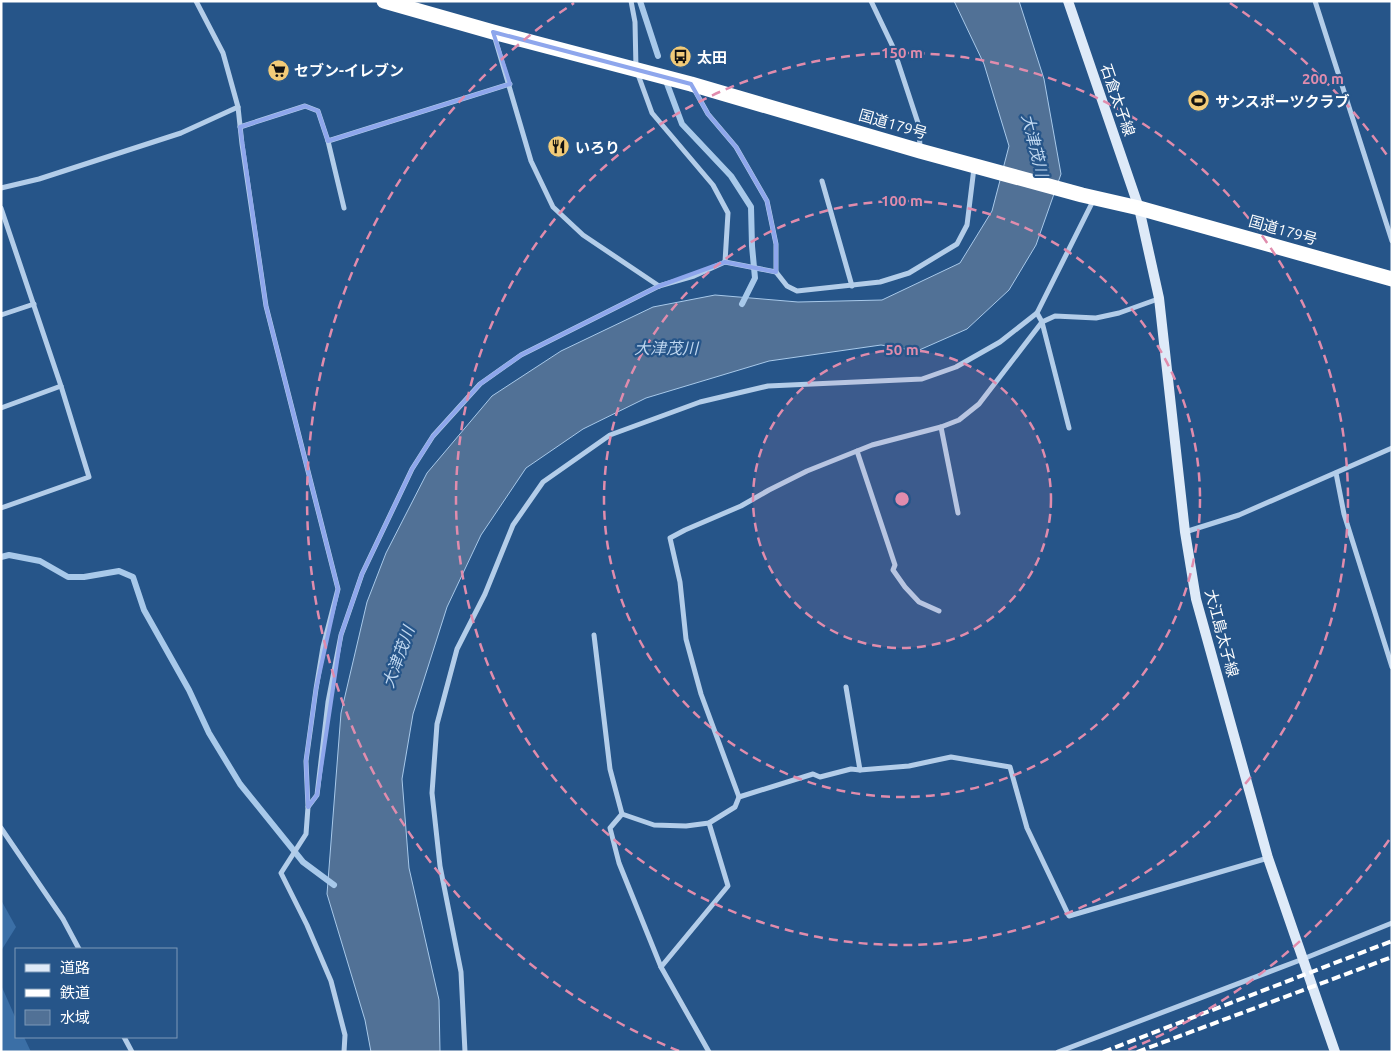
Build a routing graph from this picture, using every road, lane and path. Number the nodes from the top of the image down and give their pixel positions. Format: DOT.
graph roads {
  1 [pos="196,1"];
  2 [pos="384,1"];
  3 [pos="631,1"];
  4 [pos="871,1"];
  5 [pos="1068,1"];
  6 [pos="1315,1"];
  7 [pos="493,32"];
  8 [pos="636,70"];
  9 [pos="510,84"];
  10 [pos="691,84"];
  11 [pos="238,107"];
  12 [pos="240,128"];
  13 [pos="328,141"];
  14 [pos="920,151"];
  15 [pos="981,167"];
  16 [pos="822,181"];
  17 [pos="1,188"];
  18 [pos="1089,196"];
  19 [pos="1,208"];
  20 [pos="344,208"];
  21 [pos="1139,208"];
  22 [pos="2,217"];
  23 [pos="1392,241"];
  24 [pos="725,262"];
  25 [pos="776,272"];
  26 [pos="1392,279"];
  27 [pos="659,286"];
  28 [pos="852,286"];
  29 [pos="1159,298"];
  30 [pos="34,304"];
  31 [pos="1037,313"];
  32 [pos="1,314"];
  33 [pos="1042,322"];
  34 [pos="61,386"];
  35 [pos="1,408"];
  36 [pos="941,428"];
  37 [pos="1069,428"];
  38 [pos="1392,448"];
  39 [pos="857,451"];
  40 [pos="1336,473"];
  41 [pos="1,508"];
  42 [pos="958,513"];
  43 [pos="1185,532"];
  44 [pos="939,611"];
  45 [pos="594,636"];
  46 [pos="1392,667"];
  47 [pos="846,687"];
  48 [pos="860,770"];
  49 [pos="739,797"];
  50 [pos="308,807"];
  51 [pos="622,814"];
  52 [pos="709,824"];
  53 [pos="1,828"];
  54 [pos="1268,858"];
  55 [pos="1392,924"];
  56 [pos="78,948"];
  57 [pos="1303,959"];
  58 [pos="661,967"];
  59 [pos="125,1038"];
  60 [pos="132,1052"];
  61 [pos="344,1052"];
  62 [pos="465,1052"];
  63 [pos="710,1052"];
  64 [pos="1058,1052"];
  65 [pos="1335,1052"];
  1 -- 11 [label="street"];
  2 -- 7 [label="highway, 国道179号"];
  3 -- 8 [label="street"];
  4 -- 14 [label="street"];
  5 -- 21 [label="main road, 石倉太子線"];
  6 -- 23 [label="street"];
  7 -- 8 [label="highway, 国道179号"];
  7 -- 9 [label="street"];
  8 -- 10 [label="highway, 国道179号"];
  8 -- 24 [label="street"];
  9 -- 13 [label="street"];
  9 -- 27 [label="street"];
  10 -- 14 [label="highway, 国道179号"];
  10 -- 25 [label="street"];
  11 -- 12 [label="street"];
  11 -- 17 [label="street"];
  12 -- 13 [label="street"];
  12 -- 50 [label="street"];
  13 -- 20 [label="street"];
  14 -- 15 [label="highway, 国道179号"];
  15 -- 18 [label="highway, 国道179号"];
  15 -- 28 [label="street"];
  16 -- 28 [label="street"];
  18 -- 21 [label="highway, 国道179号"];
  18 -- 31 [label="street"];
  19 -- 22 [label="street"];
  21 -- 26 [label="highway, 国道179号"];
  21 -- 29 [label="main road, 大江島太子線"];
  22 -- 30 [label="street"];
  24 -- 25 [label="street"];
  24 -- 27 [label="street"];
  25 -- 28 [label="street"];
  27 -- 50 [label="street"];
  29 -- 33 [label="street"];
  29 -- 43 [label="main road, 大江島太子線"];
  30 -- 32 [label="street"];
  30 -- 34 [label="street"];
  31 -- 33 [label="street"];
  31 -- 62 [label="street"];
  33 -- 36 [label="street"];
  33 -- 37 [label="street"];
  34 -- 35 [label="street"];
  34 -- 41 [label="street"];
  36 -- 39 [label="street"];
  36 -- 42 [label="street"];
  38 -- 40 [label="street"];
  39 -- 44 [label="street"];
  39 -- 49 [label="street"];
  40 -- 43 [label="street"];
  40 -- 46 [label="street"];
  43 -- 54 [label="main road, 大江島太子線"];
  45 -- 51 [label="street"];
  47 -- 48 [label="street"];
  48 -- 49 [label="street"];
  48 -- 54 [label="street"];
  49 -- 52 [label="street"];
  50 -- 61 [label="street"];
  51 -- 52 [label="street"];
  51 -- 58 [label="street"];
  52 -- 58 [label="street"];
  53 -- 56 [label="street"];
  54 -- 57 [label="main road, 大江島太子線"];
  55 -- 57 [label="street"];
  57 -- 64 [label="street"];
  57 -- 65 [label="main road, 大江島太子線"];
  58 -- 63 [label="street"];
  59 -- 60 [label="street"];
}
